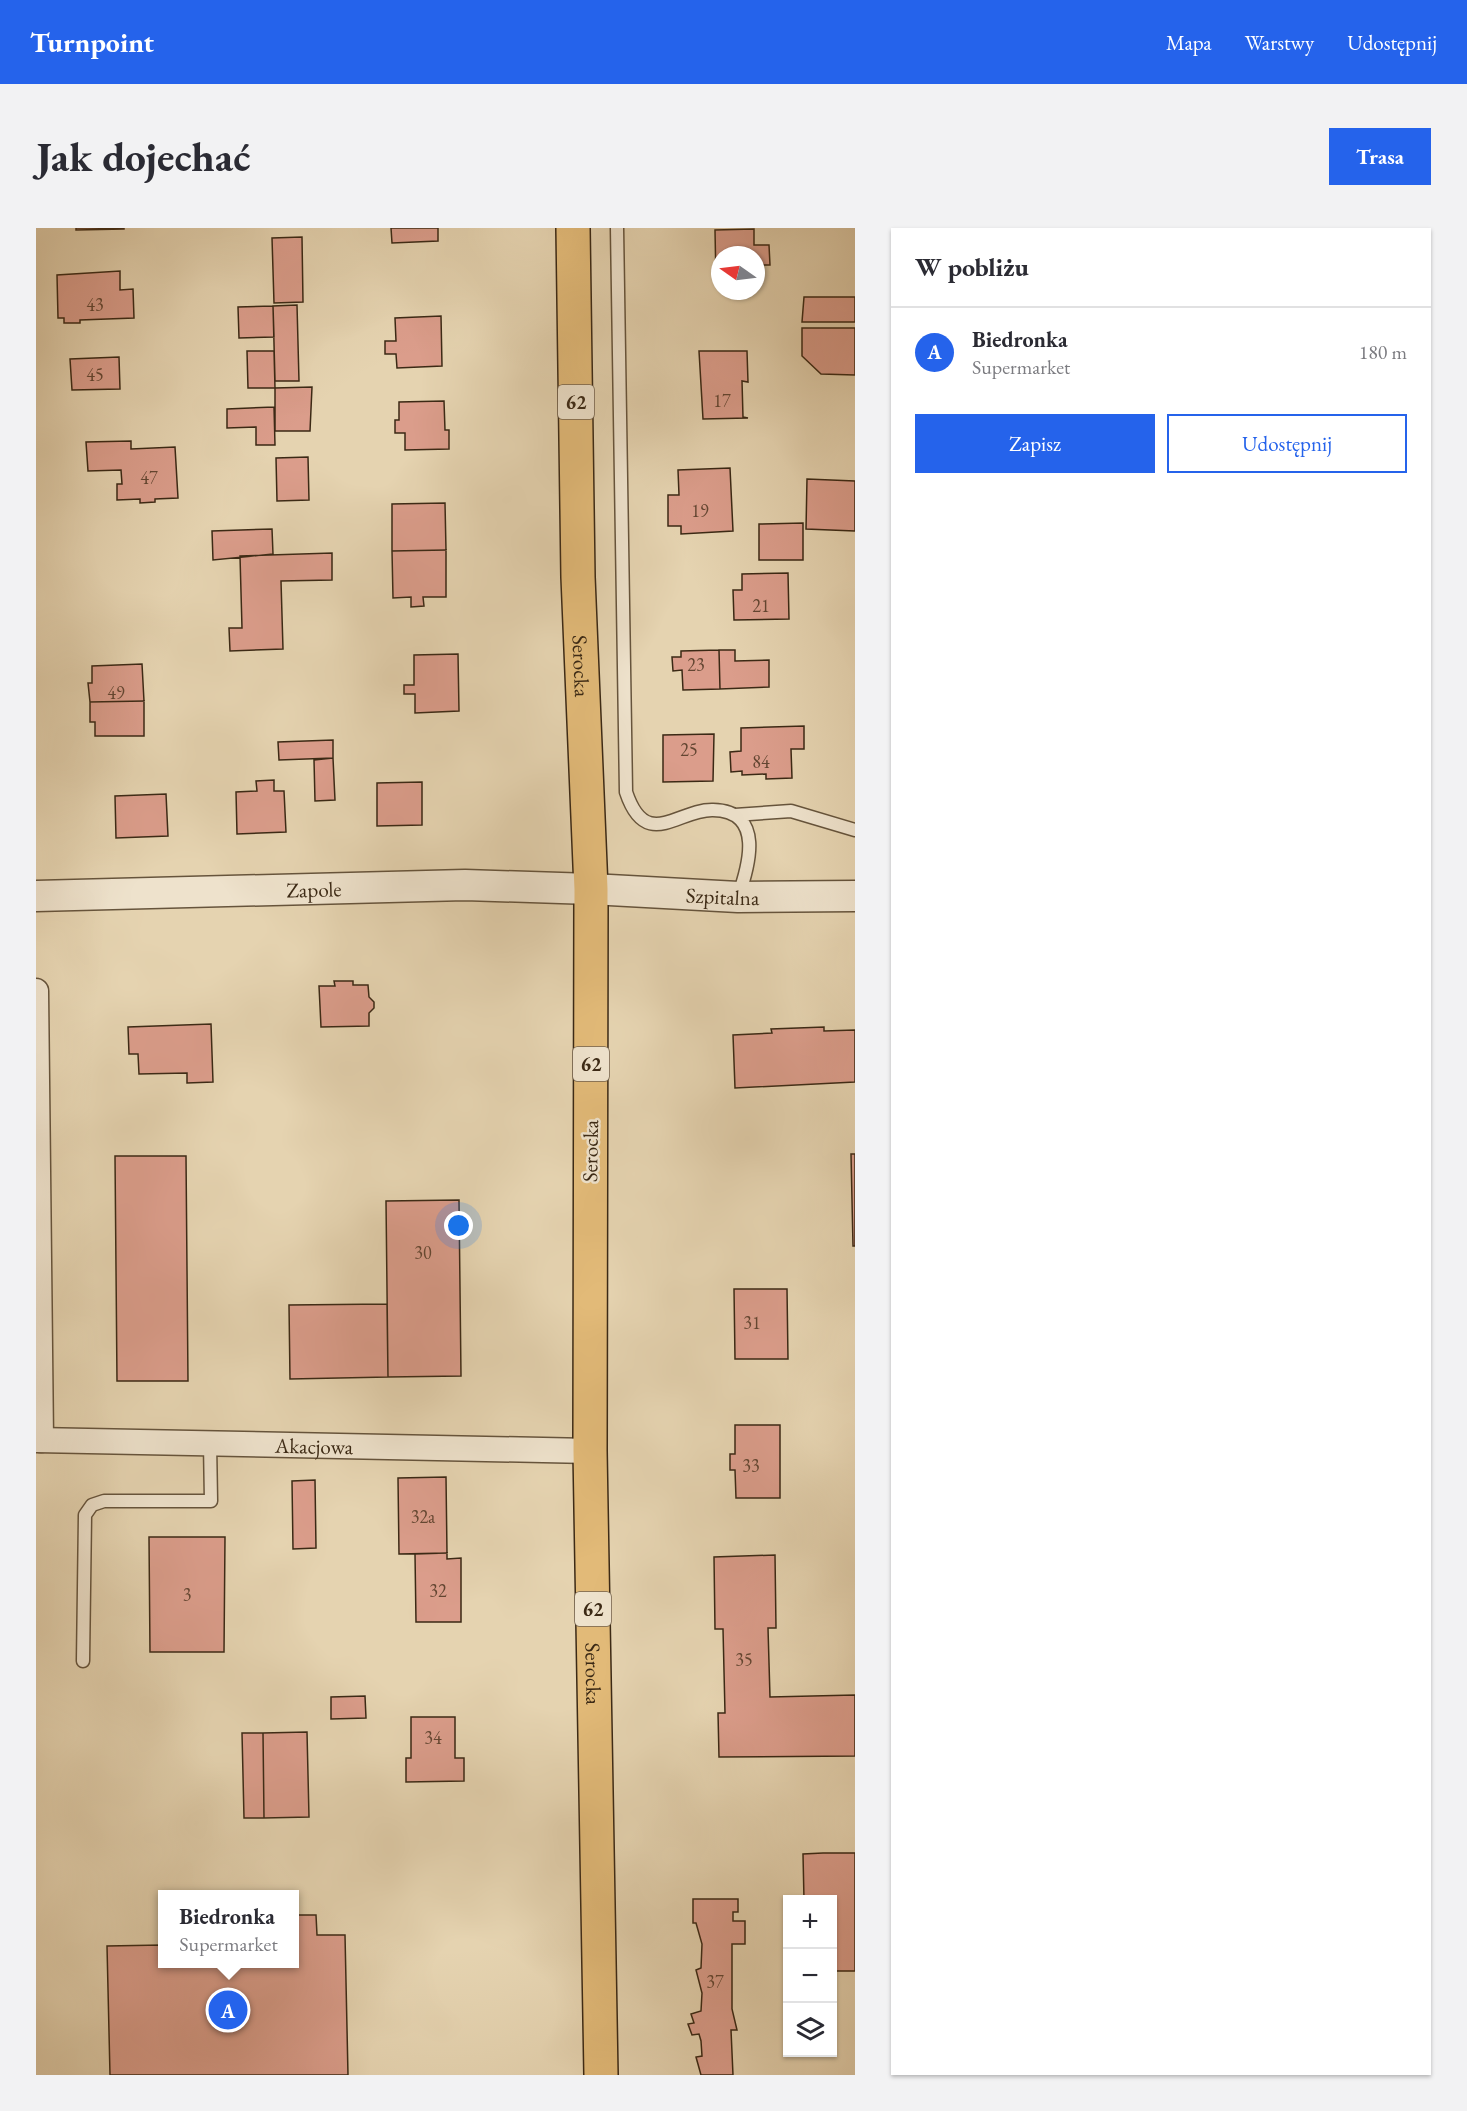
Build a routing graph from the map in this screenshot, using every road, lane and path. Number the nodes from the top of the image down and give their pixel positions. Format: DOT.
graph roads {
  1 [pos="573,228"];
  2 [pos="617,228"];
  3 [pos="735,815"];
  4 [pos="855,830"];
  5 [pos="591,889"];
  6 [pos="36,896"];
  7 [pos="855,896"];
  8 [pos="738,897"];
  9 [pos="36,991"];
  10 [pos="39,1440"];
  11 [pos="210,1443"];
  12 [pos="590,1450"];
  13 [pos="83,1661"];
  14 [pos="601,2075"];
  1 -- 5 [label="main road, Serocka / 62"];
  2 -- 3 [label="lane"];
  3 -- 4 [label="lane"];
  3 -- 8 [label="lane"];
  5 -- 6 [label="street, Zapole"];
  5 -- 8 [label="street, Szpitalna"];
  5 -- 12 [label="main road, Serocka / 62"];
  7 -- 8 [label="street, Szpitalna"];
  9 -- 10 [label="street"];
  10 -- 11 [label="street, Akacjowa"];
  11 -- 12 [label="street, Akacjowa"];
  11 -- 13 [label="lane"];
  12 -- 14 [label="main road, Serocka / 62"];
}
